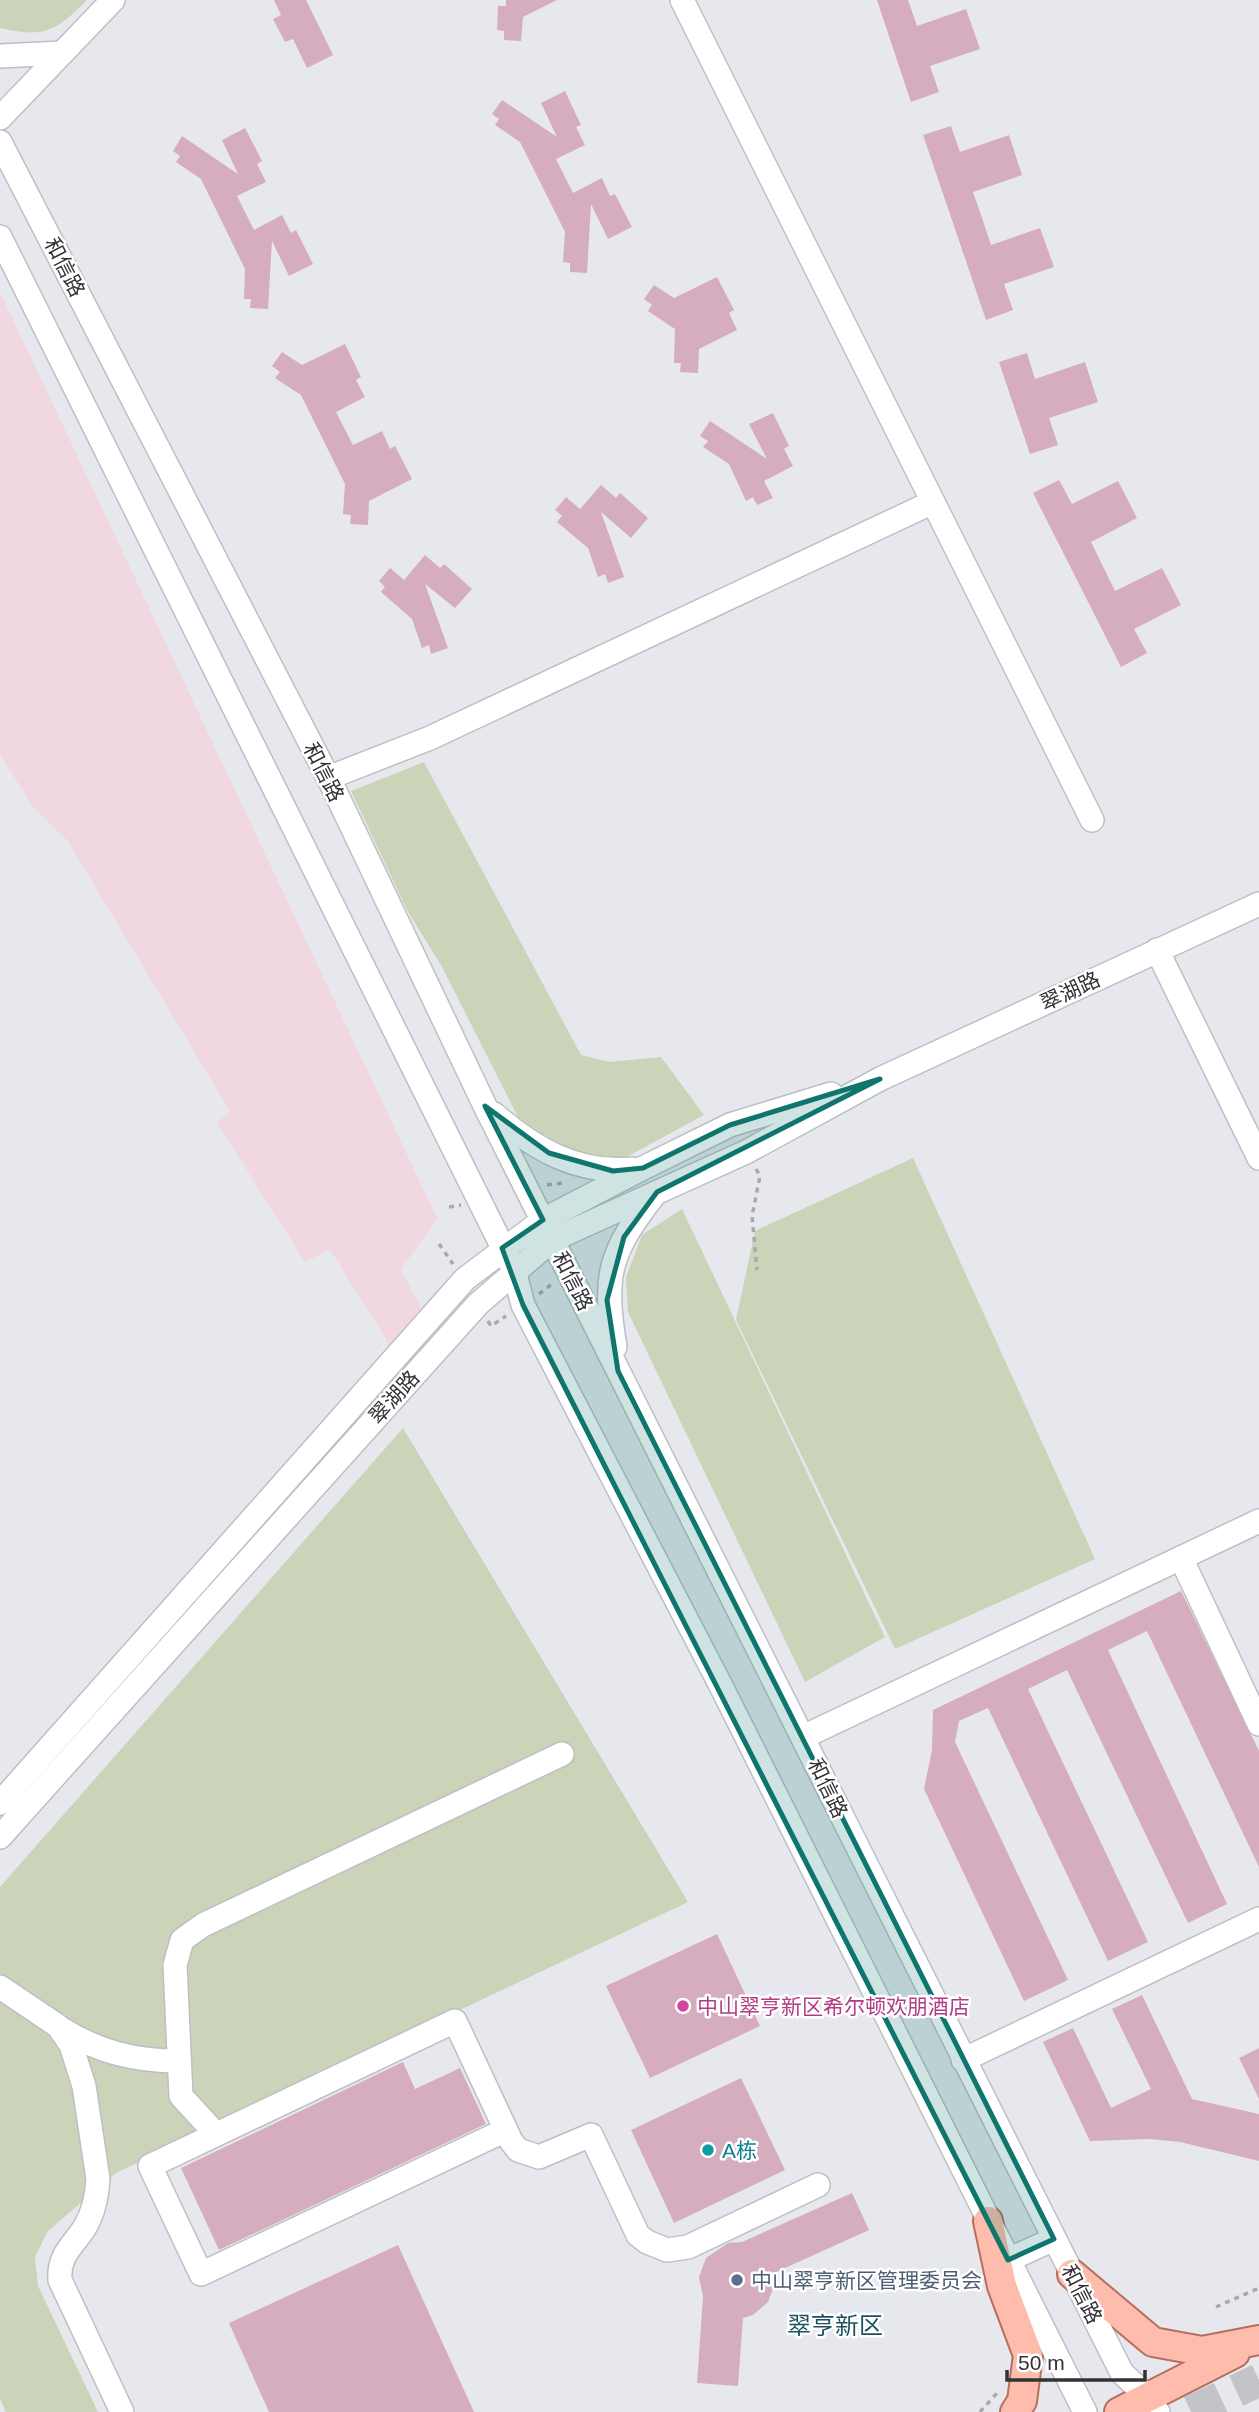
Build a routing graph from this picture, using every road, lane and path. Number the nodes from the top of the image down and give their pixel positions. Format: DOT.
graph roads {
  1 [pos="113,0"];
  2 [pos="682,0"];
  3 [pos="62,53"];
  4 [pos="0,56"];
  5 [pos="0,118"];
  6 [pos="0,142"];
  7 [pos="0,237"];
  8 [pos="0,262"];
  9 [pos="24,285"];
  10 [pos="933,502"];
  11 [pos="328,778"];
  12 [pos="1092,820"];
  13 [pos="1259,904"];
  14 [pos="1157,950"];
  15 [pos="880,1079"];
  16 [pos="485,1106"];
  17 [pos="746,1152"];
  18 [pos="1259,1158"];
  19 [pos="643,1168"];
  20 [pos="657,1192"];
  21 [pos="548,1230"];
  22 [pos="502,1248"];
  23 [pos="514,1270"];
  24 [pos="757,1270"];
  25 [pos="618,1371"];
  26 [pos="1259,1521"];
  27 [pos="1181,1558"];
  28 [pos="1259,1724"];
  29 [pos="803,1737"];
  30 [pos="562,1754"];
  31 [pos="0,1803"];
  32 [pos="0,1836"];
  33 [pos="1259,1919"];
  34 [pos="0,1987"];
  35 [pos="58,2026"];
  36 [pos="962,2060"];
  37 [pos="179,2061"];
  38 [pos="506,2130"];
  39 [pos="216,2134"];
  40 [pos="818,2185"];
  41 [pos="988,2221"];
  42 [pos="1054,2239"];
  43 [pos="1008,2260"];
  44 [pos="1072,2274"];
  45 [pos="1259,2288"];
  46 [pos="1216,2308"];
  47 [pos="1259,2340"];
  48 [pos="1006,2402"];
  49 [pos="1153,2405"];
  50 [pos="122,2412"];
  51 [pos="980,2412"];
  52 [pos="1085,2412"];
  53 [pos="1119,2412"];
  1 -- 3 [label="street"];
  2 -- 10 [label="street"];
  3 -- 4 [label="street"];
  3 -- 5 [label="street"];
  6 -- 11 [label="street, 和信路"];
  7 -- 9 [label="street"];
  8 -- 9 [label="street"];
  9 -- 22 [label="street"];
  10 -- 11 [label="street"];
  10 -- 12 [label="street"];
  11 -- 16 [label="street, 和信路"];
  13 -- 14 [label="street, 翠湖路"];
  14 -- 15 [label="street, 翠湖路"];
  14 -- 18 [label="street"];
  15 -- 17 [label="street, 翠湖路"];
  15 -- 19 [label="street, 翠湖路"];
  16 -- 19 [label="street"];
  16 -- 21 [label="street, 和信路"];
  17 -- 20 [label="street, 翠湖路"];
  17 -- 24 [label="path"];
  19 -- 21 [label="street, 翠湖路"];
  20 -- 21 [label="street, 翠湖路"];
  20 -- 25 [label="street"];
  21 -- 22 [label="street, 翠湖路"];
  21 -- 23 [label="street, 翠湖路"];
  21 -- 25 [label="street, 和信路"];
  22 -- 23 [label="street"];
  22 -- 31 [label="street, 翠湖路"];
  23 -- 32 [label="street, 翠湖路"];
  23 -- 41 [label="street"];
  25 -- 29 [label="street, 和信路"];
  26 -- 27 [label="street"];
  27 -- 28 [label="street"];
  27 -- 29 [label="street"];
  29 -- 36 [label="street, 和信路"];
  30 -- 37 [label="street"];
  33 -- 36 [label="street"];
  34 -- 35 [label="street"];
  35 -- 37 [label="street"];
  35 -- 50 [label="street"];
  36 -- 42 [label="street, 和信路"];
  37 -- 39 [label="street"];
  38 -- 39 [label="street"];
  38 -- 39 [label="street"];
  38 -- 40 [label="street"];
  41 -- 43 [label="street"];
  41 -- 48 [label="main road"];
  42 -- 43 [label="street"];
  42 -- 44 [label="street, 和信路"];
  43 -- 52 [label="street"];
  44 -- 47 [label="main road"];
  44 -- 49 [label="street, 和信路"];
  45 -- 46 [label="path"];
  47 -- 49 [label="main road"];
  48 -- 51 [label="path"];
  49 -- 53 [label="main road"];
}
